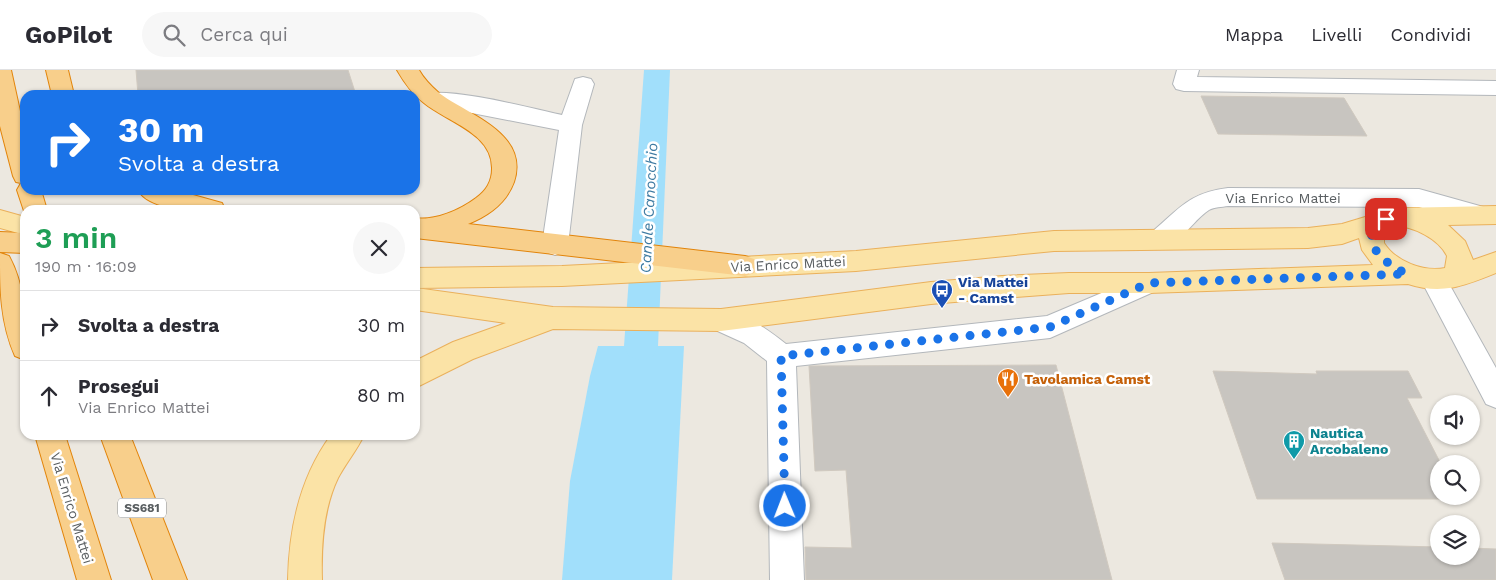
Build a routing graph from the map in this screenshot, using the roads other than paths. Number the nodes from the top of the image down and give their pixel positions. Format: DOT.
graph roads {
  1 [pos="0,70"];
  2 [pos="57,70"];
  3 [pos="408,70"];
  4 [pos="1188,70"];
  5 [pos="583,84"];
  6 [pos="1496,88"];
  7 [pos="63,90"];
  8 [pos="434,99"];
  9 [pos="571,125"];
  10 [pos="20,158"];
  11 [pos="163,195"];
  12 [pos="192,205"];
  13 [pos="1487,215"];
  14 [pos="1406,218"];
  15 [pos="0,219"];
  16 [pos="1378,222"];
  17 [pos="20,225"];
  18 [pos="421,229"];
  19 [pos="1161,239"];
  20 [pos="0,242"];
  21 [pos="20,243"];
  22 [pos="561,246"];
  23 [pos="0,263"];
  24 [pos="1495,263"];
  25 [pos="745,266"];
  26 [pos="1407,274"];
  27 [pos="420,278"];
  28 [pos="1445,278"];
  29 [pos="1149,283"];
  30 [pos="420,300"];
  31 [pos="553,318"];
  32 [pos="721,320"];
  33 [pos="20,331"];
  34 [pos="781,356"];
  35 [pos="420,373"];
  36 [pos="1496,395"];
  37 [pos="52,440"];
  38 [pos="117,440"];
  39 [pos="347,440"];
  40 [pos="94,580"];
  41 [pos="170,580"];
  42 [pos="305,580"];
  43 [pos="787,580"];
  1 -- 10 [label="highway"];
  2 -- 7 [label="highway"];
  3 -- 8 [label="highway"];
  4 -- 6 [label="street"];
  5 -- 9 [label="street"];
  8 -- 9 [label="street"];
  8 -- 18 [label="highway"];
  9 -- 22 [label="street"];
  11 -- 12 [label="highway"];
  13 -- 14 [label="main road, Via Enrico Mattei"];
  13 -- 19 [label="street, Via Enrico Mattei"];
  14 -- 16 [label="main road, Via Enrico Mattei"];
  14 -- 28 [label="main road, Via Enrico Mattei"];
  15 -- 17 [label="main road"];
  16 -- 19 [label="main road, Via Enrico Mattei"];
  16 -- 26 [label="main road"];
  18 -- 22 [label="highway"];
  19 -- 25 [label="main road, Via Enrico Mattei"];
  20 -- 21 [label="highway"];
  22 -- 25 [label="highway"];
  23 -- 33 [label="highway"];
  24 -- 28 [label="main road"];
  25 -- 27 [label="main road, Via Enrico Mattei"];
  26 -- 28 [label="main road"];
  26 -- 29 [label="main road"];
  28 -- 36 [label="street"];
  29 -- 32 [label="main road"];
  29 -- 34 [label="street"];
  30 -- 31 [label="main road"];
  31 -- 32 [label="main road"];
  31 -- 35 [label="main road"];
  32 -- 34 [label="street"];
  34 -- 43 [label="street"];
  37 -- 40 [label="highway, Via Enrico Mattei"];
  38 -- 41 [label="highway, SS681"];
  39 -- 42 [label="main road"];
}
